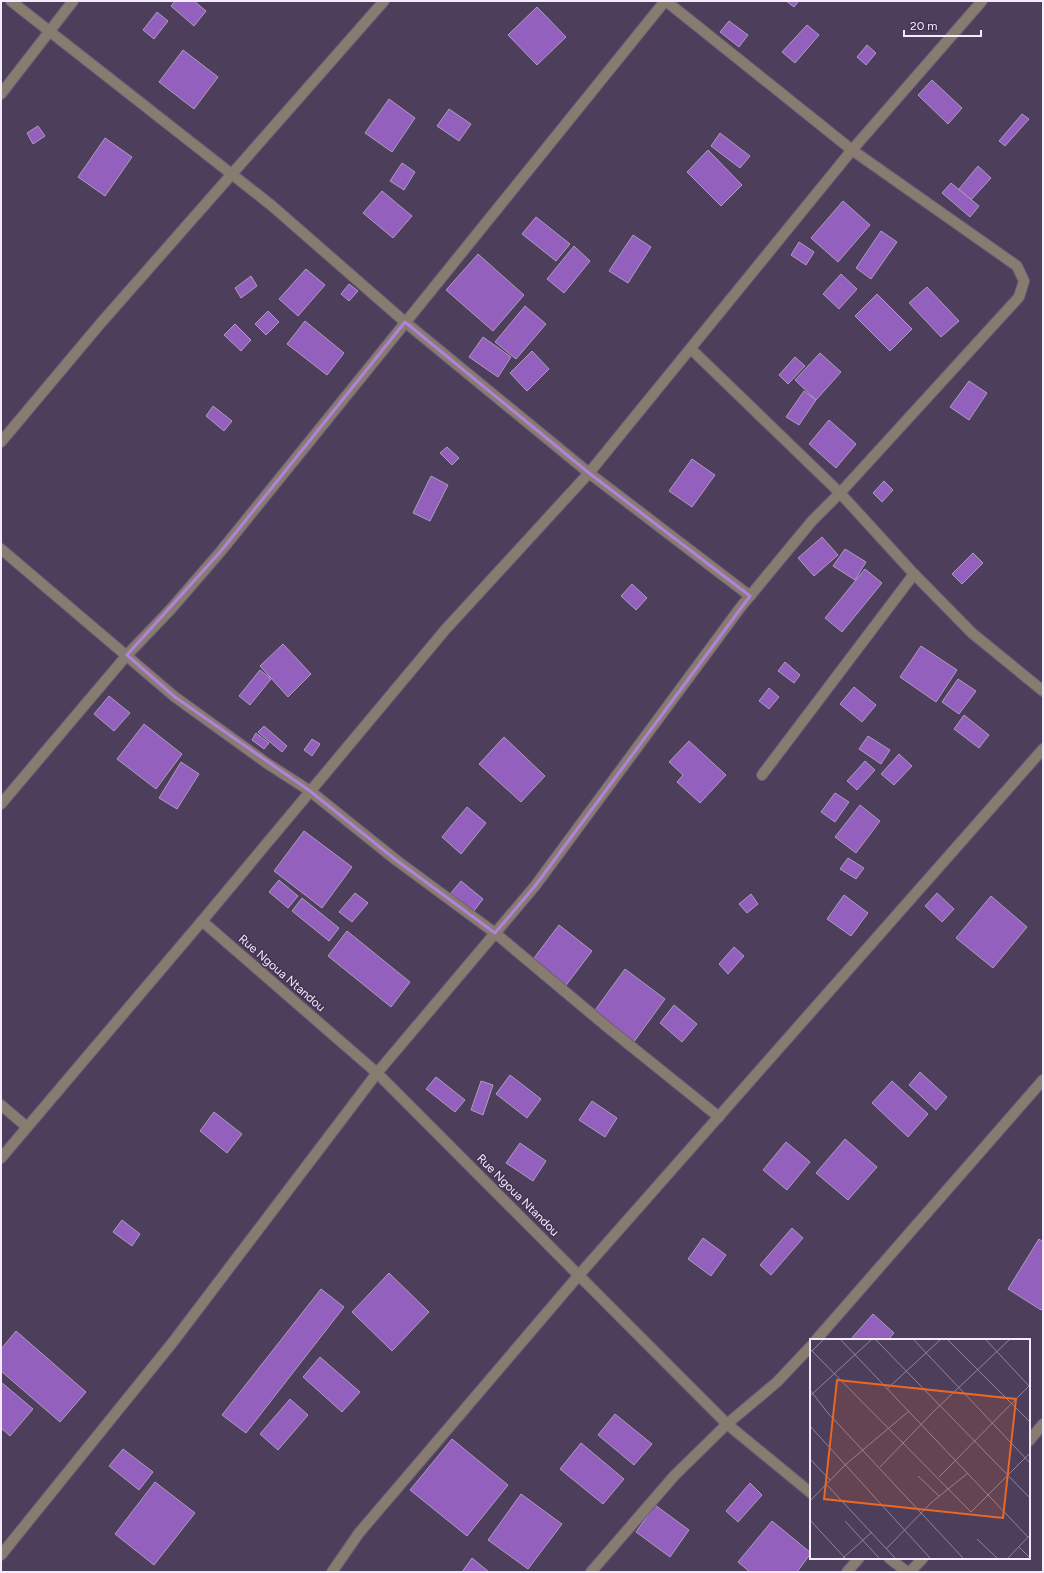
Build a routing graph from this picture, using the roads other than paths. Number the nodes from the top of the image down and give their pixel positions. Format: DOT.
graph roads {
  1 [pos="11,1"];
  2 [pos="73,1"];
  3 [pos="384,1"];
  4 [pos="666,1"];
  5 [pos="982,1"];
  6 [pos="50,31"];
  7 [pos="1,94"];
  8 [pos="852,150"];
  9 [pos="233,175"];
  10 [pos="406,322"];
  11 [pos="691,349"];
  12 [pos="1,442"];
  13 [pos="589,472"];
  14 [pos="840,493"];
  15 [pos="1,549"];
  16 [pos="914,574"];
  17 [pos="750,596"];
  18 [pos="126,655"];
  19 [pos="1043,691"];
  20 [pos="1043,749"];
  21 [pos="762,774"];
  22 [pos="310,791"];
  23 [pos="1,804"];
  24 [pos="202,921"];
  25 [pos="495,933"];
  26 [pos="377,1073"];
  27 [pos="1043,1080"];
  28 [pos="1,1105"];
  29 [pos="719,1117"];
  30 [pos="27,1127"];
  31 [pos="1,1158"];
  32 [pos="579,1275"];
  33 [pos="817,1339"];
  34 [pos="810,1347"];
  35 [pos="727,1424"];
  36 [pos="1043,1424"];
  37 [pos="1030,1440"];
  38 [pos="810,1492"];
  39 [pos="1,1555"];
  40 [pos="858,1559"];
  41 [pos="890,1559"];
  42 [pos="922,1559"];
  43 [pos="332,1572"];
  44 [pos="591,1572"];
  45 [pos="847,1572"];
  46 [pos="909,1572"];
  1 -- 6 [label="street"];
  2 -- 6 [label="street"];
  3 -- 9 [label="street"];
  4 -- 8 [label="street"];
  4 -- 10 [label="street"];
  5 -- 8 [label="street"];
  6 -- 7 [label="street"];
  6 -- 9 [label="street"];
  8 -- 11 [label="street"];
  8 -- 14 [label="street"];
  9 -- 10 [label="street"];
  9 -- 12 [label="street"];
  10 -- 13 [label="street"];
  10 -- 18 [label="street"];
  11 -- 13 [label="street"];
  11 -- 14 [label="street"];
  13 -- 17 [label="street"];
  13 -- 22 [label="street"];
  14 -- 16 [label="street"];
  14 -- 17 [label="street"];
  15 -- 18 [label="street"];
  16 -- 19 [label="street"];
  16 -- 21 [label="street"];
  17 -- 25 [label="street"];
  18 -- 22 [label="street"];
  18 -- 23 [label="street"];
  20 -- 29 [label="street"];
  22 -- 24 [label="street"];
  22 -- 25 [label="street"];
  24 -- 26 [label="street, Rue Ngoua Ntandou"];
  24 -- 30 [label="street"];
  25 -- 26 [label="street"];
  25 -- 29 [label="street"];
  26 -- 32 [label="street, Rue Ngoua Ntandou"];
  26 -- 39 [label="street"];
  27 -- 33 [label="street"];
  28 -- 30 [label="street"];
  29 -- 32 [label="street"];
  30 -- 31 [label="street"];
  32 -- 35 [label="street, Rue Ngoua Ntandou"];
  32 -- 43 [label="street"];
  34 -- 35 [label="street"];
  35 -- 38 [label="street, Rue Ngoua Ntandou"];
  35 -- 44 [label="street"];
  36 -- 37 [label="street"];
  40 -- 45 [label="street"];
  41 -- 46 [label="street"];
  42 -- 46 [label="street"];
}
